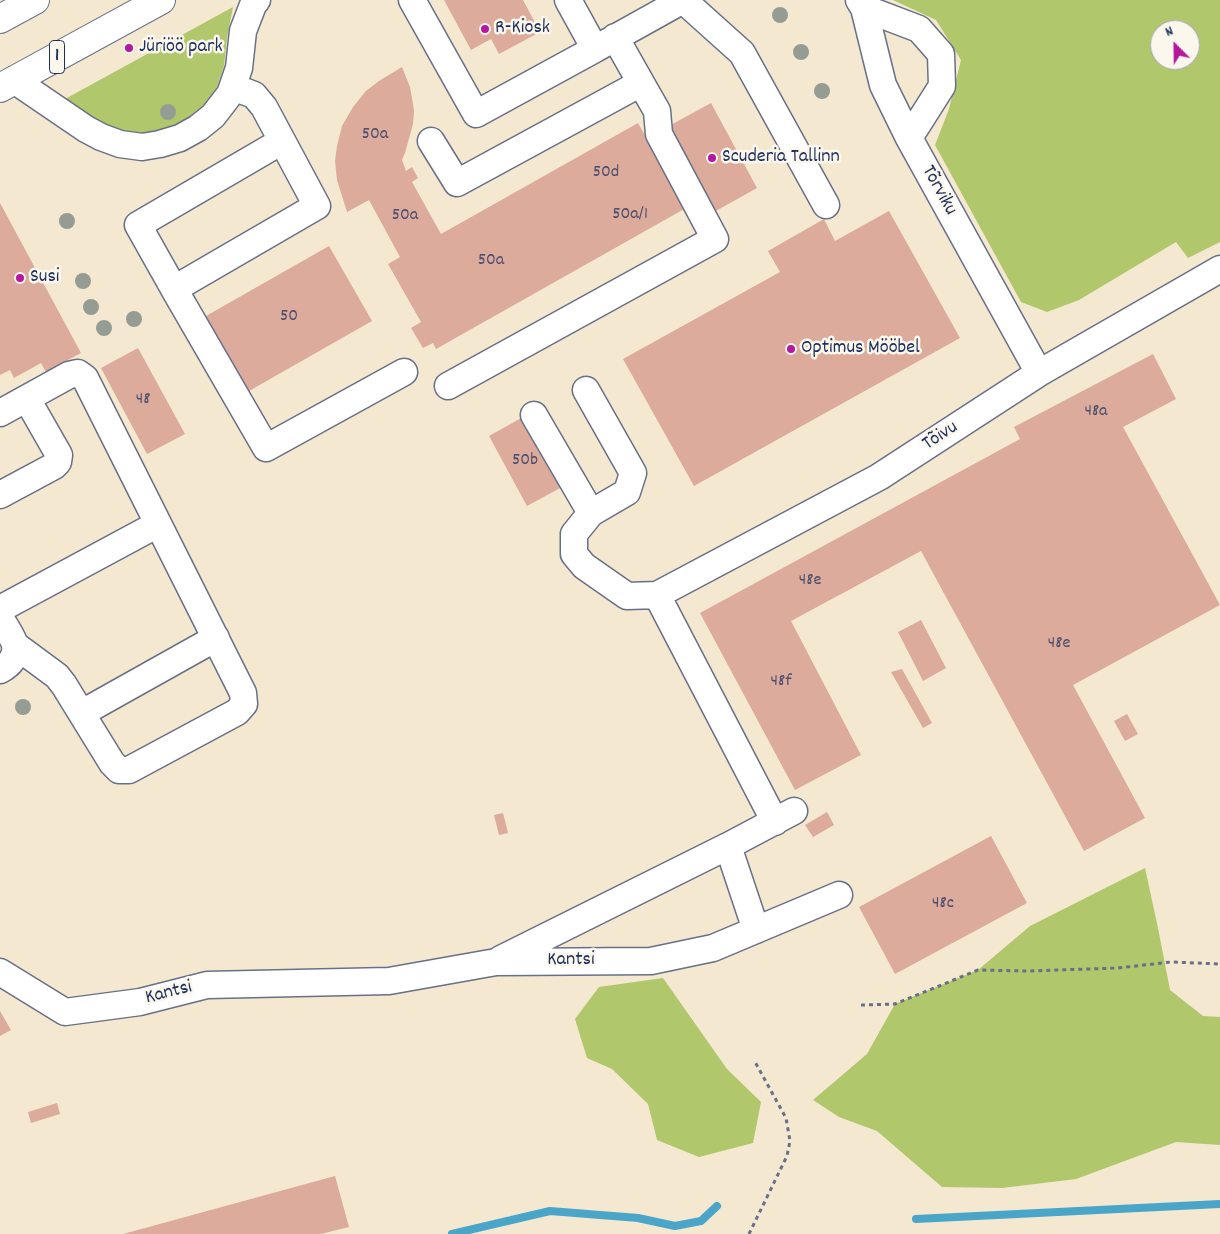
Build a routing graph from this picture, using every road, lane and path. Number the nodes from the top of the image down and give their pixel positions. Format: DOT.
graph roads {
  1 [pos="34,0"];
  2 [pos="161,0"];
  3 [pos="257,0"];
  4 [pos="412,0"];
  5 [pos="568,0"];
  6 [pos="683,0"];
  7 [pos="862,4"];
  8 [pos="0,19"];
  9 [pos="605,43"];
  10 [pos="640,83"];
  11 [pos="7,84"];
  12 [pos="233,86"];
  13 [pos="909,138"];
  14 [pos="282,141"];
  15 [pos="432,141"];
  16 [pos="826,205"];
  17 [pos="1220,269"];
  18 [pos="174,289"];
  19 [pos="404,372"];
  20 [pos="1039,373"];
  21 [pos="448,386"];
  22 [pos="586,390"];
  23 [pos="27,399"];
  24 [pos="0,413"];
  25 [pos="534,415"];
  26 [pos="0,495"];
  27 [pos="591,513"];
  28 [pos="158,524"];
  29 [pos="657,595"];
  30 [pos="0,609"];
  31 [pos="0,617"];
  32 [pos="216,638"];
  33 [pos="15,644"];
  34 [pos="0,670"];
  35 [pos="82,713"];
  36 [pos="728,846"];
  37 [pos="839,895"];
  38 [pos="756,930"];
  39 [pos="496,962"];
  40 [pos="1220,964"];
  41 [pos="0,972"];
  42 [pos="861,1005"];
  43 [pos="754,1060"];
  44 [pos="749,1234"];
  1 -- 8 [label="highway"];
  2 -- 11 [label="highway, 1"];
  3 -- 12 [label="street"];
  4 -- 9 [label="street"];
  5 -- 9 [label="street"];
  6 -- 9 [label="street"];
  6 -- 16 [label="street"];
  7 -- 13 [label="street, Tõrviku"];
  7 -- 13 [label="street"];
  9 -- 10 [label="street"];
  10 -- 15 [label="street"];
  10 -- 21 [label="street"];
  11 -- 12 [label="street"];
  12 -- 14 [label="street"];
  13 -- 20 [label="street, Tõrviku"];
  14 -- 18 [label="street"];
  14 -- 18 [label="street"];
  17 -- 20 [label="street, Tõivu"];
  18 -- 19 [label="street"];
  20 -- 29 [label="street, Tõivu"];
  22 -- 27 [label="street"];
  23 -- 24 [label="street"];
  23 -- 26 [label="street"];
  23 -- 28 [label="street"];
  25 -- 27 [label="street"];
  27 -- 29 [label="street"];
  28 -- 30 [label="street"];
  28 -- 32 [label="street"];
  29 -- 36 [label="street"];
  31 -- 33 [label="street"];
  32 -- 35 [label="street"];
  32 -- 35 [label="street"];
  33 -- 34 [label="street"];
  33 -- 35 [label="street"];
  36 -- 38 [label="street"];
  36 -- 39 [label="street"];
  37 -- 38 [label="street, Kantsi"];
  38 -- 39 [label="street, Kantsi"];
  39 -- 41 [label="street, Kantsi"];
  40 -- 42 [label="path"];
  43 -- 44 [label="path"];
}
